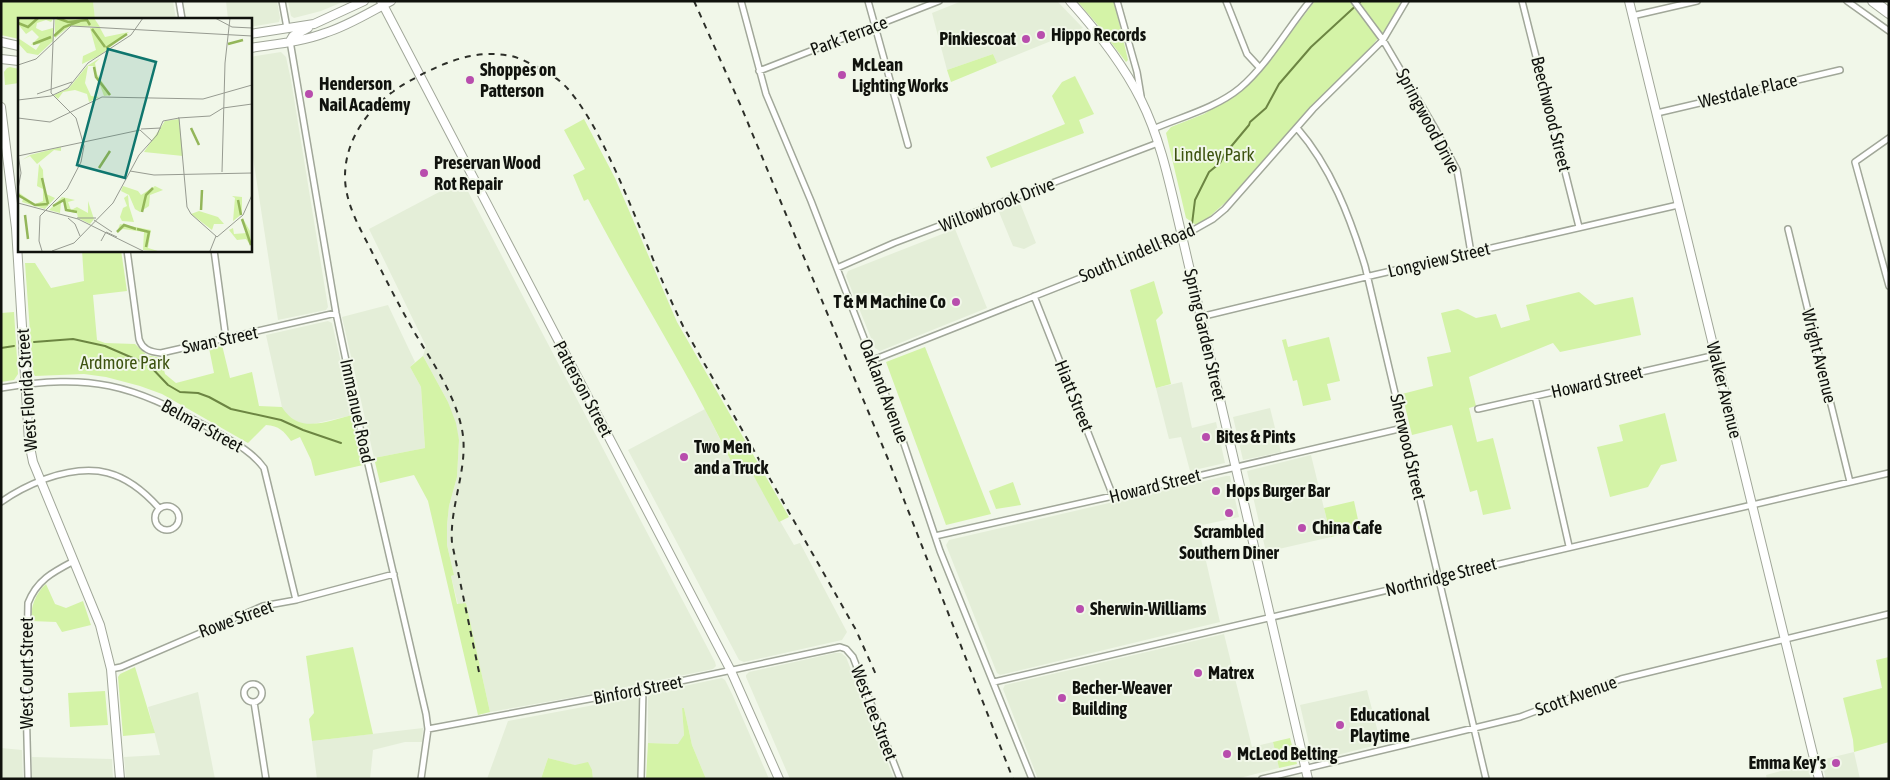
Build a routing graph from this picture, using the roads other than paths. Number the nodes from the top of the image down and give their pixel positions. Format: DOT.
graph roads {
  1 [pos="180,1"];
  2 [pos="282,1"];
  3 [pos="364,1"];
  4 [pos="391,1"];
  5 [pos="741,1"];
  6 [pos="868,1"];
  7 [pos="939,1"];
  8 [pos="1070,1"];
  9 [pos="1117,1"];
  10 [pos="1226,1"];
  11 [pos="1310,1"];
  12 [pos="1355,1"];
  13 [pos="1406,1"];
  14 [pos="1522,1"];
  15 [pos="1629,1"];
  16 [pos="1697,1"];
  17 [pos="1847,1"];
  18 [pos="1873,1"];
  19 [pos="382,3"];
  20 [pos="1889,12"];
  21 [pos="1632,16"];
  22 [pos="182,18"];
  23 [pos="314,24"];
  24 [pos="875,27"];
  25 [pos="287,28"];
  26 [pos="1889,31"];
  27 [pos="251,34"];
  28 [pos="1383,40"];
  29 [pos="290,41"];
  30 [pos="1,42"];
  31 [pos="18,46"];
  32 [pos="251,48"];
  33 [pos="1,59"];
  34 [pos="18,61"];
  35 [pos="1259,67"];
  36 [pos="1840,70"];
  37 [pos="760,71"];
  38 [pos="1142,101"];
  39 [pos="1,107"];
  40 [pos="1657,113"];
  41 [pos="1153,128"];
  42 [pos="1297,128"];
  43 [pos="1889,138"];
  44 [pos="1158,143"];
  45 [pos="908,144"];
  46 [pos="1678,205"];
  47 [pos="1579,227"];
  48 [pos="1788,229"];
  49 [pos="1182,236"];
  50 [pos="127,251"];
  51 [pos="214,251"];
  52 [pos="1471,253"];
  53 [pos="837,268"];
  54 [pos="1368,276"];
  55 [pos="1889,286"];
  56 [pos="1034,296"];
  57 [pos="336,313"];
  58 [pos="1200,317"];
  59 [pos="226,339"];
  60 [pos="1716,355"];
  61 [pos="873,360"];
  62 [pos="26,383"];
  63 [pos="1,388"];
  64 [pos="1535,396"];
  65 [pos="1478,409"];
  66 [pos="1403,428"];
  67 [pos="1235,467"];
  68 [pos="1889,473"];
  69 [pos="41,481"];
  70 [pos="1850,482"];
  71 [pos="1113,496"];
  72 [pos="1,502"];
  73 [pos="1752,505"];
  74 [pos="159,508"];
  75 [pos="935,536"];
  76 [pos="1569,546"];
  77 [pos="74,561"];
  78 [pos="394,574"];
  79 [pos="1439,578"];
  80 [pos="296,600"];
  81 [pos="1889,614"];
  82 [pos="1270,618"];
  83 [pos="1785,640"];
  84 [pos="846,649"];
  85 [pos="111,670"];
  86 [pos="731,671"];
  87 [pos="994,682"];
  88 [pos="644,689"];
  89 [pos="254,702"];
  90 [pos="428,728"];
  91 [pos="1474,728"];
  92 [pos="1305,768"];
  93 [pos="28,779"];
  94 [pos="120,779"];
  95 [pos="266,779"];
  96 [pos="421,779"];
  97 [pos="641,779"];
  98 [pos="779,779"];
  99 [pos="900,779"];
  100 [pos="1032,779"];
  101 [pos="1262,779"];
  102 [pos="1308,779"];
  103 [pos="1486,779"];
  104 [pos="1819,779"];
  1 -- 22 [label="street"];
  2 -- 25 [label="street"];
  3 -- 23 [label="main road"];
  4 -- 19 [label="main road"];
  5 -- 37 [label="street, Oakland Avenue"];
  6 -- 24 [label="street"];
  7 -- 24 [label="street, Park Terrace"];
  8 -- 38 [label="main road, Spring Garden Street"];
  9 -- 38 [label="street"];
  10 -- 35 [label="street"];
  11 -- 35 [label="street"];
  12 -- 28 [label="street, Springwood Drive"];
  13 -- 28 [label="street, South Lindell Road"];
  14 -- 47 [label="street, Beechwood Street"];
  15 -- 21 [label="main road, Walker Avenue"];
  16 -- 21 [label="street"];
  17 -- 26 [label="street"];
  18 -- 20 [label="highway"];
  19 -- 29 [label="main road"];
  19 -- 86 [label="main road, Patterson Street"];
  21 -- 40 [label="main road, Walker Avenue"];
  23 -- 25 [label="main road"];
  23 -- 29 [label="main road"];
  24 -- 37 [label="street, Park Terrace"];
  24 -- 45 [label="street"];
  25 -- 27 [label="main road"];
  28 -- 42 [label="street, South Lindell Road"];
  28 -- 52 [label="street, Springwood Drive"];
  29 -- 32 [label="main road"];
  29 -- 57 [label="street, Immanuel Road"];
  30 -- 31 [label="main road"];
  33 -- 34 [label="main road"];
  35 -- 41 [label="street"];
  36 -- 40 [label="street, Westdale Place"];
  37 -- 53 [label="street, Oakland Avenue"];
  38 -- 41 [label="main road, Spring Garden Street"];
  39 -- 62 [label="main road, West Florida Street"];
  40 -- 46 [label="main road, Walker Avenue"];
  41 -- 44 [label="main road, Spring Garden Street"];
  42 -- 49 [label="street, South Lindell Road"];
  42 -- 54 [label="street, Sherwood Street"];
  43 -- 55 [label="street"];
  44 -- 49 [label="main road, Spring Garden Street"];
  44 -- 53 [label="street, Willowbrook Drive"];
  46 -- 47 [label="street, Longview Street"];
  46 -- 60 [label="main road, Walker Avenue"];
  47 -- 52 [label="street, Longview Street"];
  48 -- 70 [label="street, Wright Avenue"];
  49 -- 56 [label="street, South Lindell Road"];
  49 -- 58 [label="main road, Spring Garden Street"];
  50 -- 59 [label="street, Swan Street"];
  51 -- 59 [label="street"];
  52 -- 54 [label="street, Longview Street"];
  53 -- 61 [label="street, Oakland Avenue"];
  54 -- 58 [label="street, Longview Street"];
  54 -- 66 [label="street, Sherwood Street"];
  56 -- 61 [label="street, South Lindell Road"];
  56 -- 71 [label="street, Hiatt Street"];
  57 -- 59 [label="street, Swan Street"];
  57 -- 78 [label="street, Immanuel Road"];
  58 -- 67 [label="main road, Spring Garden Street"];
  60 -- 64 [label="street, Howard Street"];
  60 -- 73 [label="main road, Walker Avenue"];
  61 -- 75 [label="street, Oakland Avenue"];
  62 -- 63 [label="street, Belmar Street"];
  62 -- 69 [label="main road, West Florida Street"];
  62 -- 80 [label="street, Belmar Street"];
  64 -- 65 [label="street, Howard Street"];
  64 -- 76 [label="street"];
  66 -- 67 [label="street, Howard Street"];
  66 -- 79 [label="street, Sherwood Street"];
  67 -- 71 [label="street, Howard Street"];
  67 -- 82 [label="main road, Spring Garden Street"];
  68 -- 70 [label="street, Northridge Street"];
  69 -- 72 [label="street"];
  69 -- 74 [label="street"];
  69 -- 77 [label="main road, West Florida Street"];
  70 -- 73 [label="street, Northridge Street"];
  71 -- 75 [label="street, Howard Street"];
  73 -- 76 [label="street, Northridge Street"];
  73 -- 83 [label="main road, Walker Avenue"];
  74 -- 74 [label="street"];
  75 -- 87 [label="street, Oakland Avenue"];
  76 -- 79 [label="street, Northridge Street"];
  77 -- 85 [label="main road, West Florida Street"];
  77 -- 93 [label="street, West Court Street"];
  78 -- 80 [label="street, Rowe Street"];
  78 -- 90 [label="street, Immanuel Road"];
  79 -- 82 [label="street, Northridge Street"];
  79 -- 91 [label="street, Sherwood Street"];
  80 -- 85 [label="street, Rowe Street"];
  81 -- 83 [label="street, Scott Avenue"];
  82 -- 87 [label="street, Northridge Street"];
  82 -- 92 [label="main road, Spring Garden Street"];
  83 -- 91 [label="street, Scott Avenue"];
  83 -- 104 [label="main road, Walker Avenue"];
  84 -- 86 [label="street, Binford Street"];
  84 -- 99 [label="street, West Lee Street"];
  85 -- 94 [label="main road, West Florida Street"];
  86 -- 88 [label="street, Binford Street"];
  86 -- 98 [label="main road, Patterson Street"];
  87 -- 100 [label="street, Oakland Avenue"];
  88 -- 90 [label="street, Binford Street"];
  88 -- 97 [label="street"];
  89 -- 95 [label="street"];
  90 -- 96 [label="street, Immanuel Road"];
  91 -- 92 [label="street, Scott Avenue"];
  91 -- 103 [label="street, Sherwood Street"];
  92 -- 101 [label="street, Scott Avenue"];
  92 -- 102 [label="main road, Spring Garden Street"];
}
